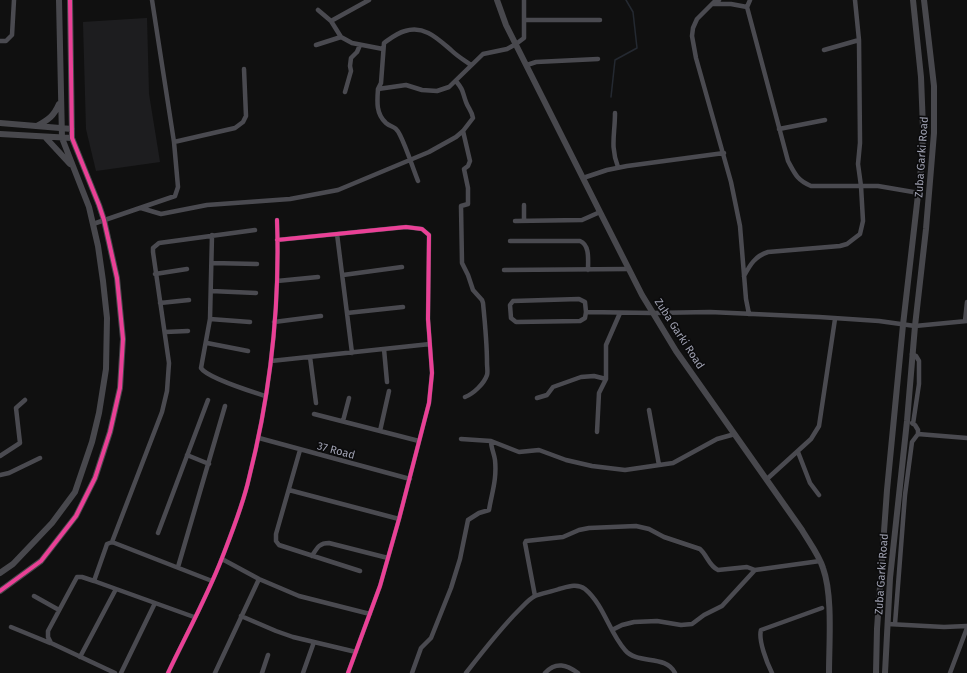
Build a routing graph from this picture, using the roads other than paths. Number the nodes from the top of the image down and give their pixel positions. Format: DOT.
graph roads {
  1 [pos="14,0"];
  2 [pos="59,0"];
  3 [pos="70,0"];
  4 [pos="152,0"];
  5 [pos="368,0"];
  6 [pos="497,0"];
  7 [pos="524,0"];
  8 [pos="719,0"];
  9 [pos="750,0"];
  10 [pos="855,0"];
  11 [pos="913,0"];
  12 [pos="924,0"];
  13 [pos="712,4"];
  14 [pos="747,6"];
  15 [pos="318,10"];
  16 [pos="524,20"];
  17 [pos="600,20"];
  18 [pos="331,21"];
  19 [pos="341,37"];
  20 [pos="859,40"];
  21 [pos="0,41"];
  22 [pos="516,44"];
  23 [pos="316,45"];
  24 [pos="360,45"];
  25 [pos="383,49"];
  26 [pos="824,50"];
  27 [pos="598,59"];
  28 [pos="471,65"];
  29 [pos="527,65"];
  30 [pos="244,69"];
  31 [pos="456,81"];
  32 [pos="378,89"];
  33 [pos="345,92"];
  34 [pos="61,98"];
  35 [pos="615,113"];
  36 [pos="825,120"];
  37 [pos="0,123"];
  38 [pos="36,126"];
  39 [pos="61,128"];
  40 [pos="72,129"];
  41 [pos="779,129"];
  42 [pos="463,131"];
  43 [pos="0,134"];
  44 [pos="46,138"];
  45 [pos="62,138"];
  46 [pos="72,138"];
  47 [pos="174,142"];
  48 [pos="724,153"];
  49 [pos="409,160"];
  50 [pos="74,168"];
  51 [pos="618,168"];
  52 [pos="583,178"];
  53 [pos="418,181"];
  54 [pos="861,186"];
  55 [pos="919,193"];
  56 [pos="524,205"];
  57 [pos="141,208"];
  58 [pos="600,212"];
  59 [pos="104,220"];
  60 [pos="277,220"];
  61 [pos="524,220"];
  62 [pos="514,221"];
  63 [pos="93,224"];
  64 [pos="256,230"];
  65 [pos="337,234"];
  66 [pos="212,235"];
  67 [pos="277,240"];
  68 [pos="510,241"];
  69 [pos="212,263"];
  70 [pos="256,264"];
  71 [pos="402,267"];
  72 [pos="629,269"];
  73 [pos="187,270"];
  74 [pos="504,270"];
  75 [pos="588,270"];
  76 [pos="155,274"];
  77 [pos="343,275"];
  78 [pos="744,276"];
  79 [pos="318,277"];
  80 [pos="277,281"];
  81 [pos="211,291"];
  82 [pos="256,293"];
  83 [pos="189,300"];
  84 [pos="967,302"];
  85 [pos="160,303"];
  86 [pos="403,307"];
  87 [pos="586,312"];
  88 [pos="347,313"];
  89 [pos="620,313"];
  90 [pos="653,313"];
  91 [pos="749,314"];
  92 [pos="321,316"];
  93 [pos="210,319"];
  94 [pos="835,319"];
  95 [pos="966,321"];
  96 [pos="250,322"];
  97 [pos="274,322"];
  98 [pos="903,325"];
  99 [pos="915,326"];
  100 [pos="188,331"];
  101 [pos="165,332"];
  102 [pos="207,344"];
  103 [pos="430,344"];
  104 [pos="384,349"];
  105 [pos="248,351"];
  106 [pos="352,353"];
  107 [pos="912,354"];
  108 [pos="310,357"];
  109 [pos="271,361"];
  110 [pos="606,379"];
  111 [pos="387,382"];
  112 [pos="389,391"];
  113 [pos="265,396"];
  114 [pos="465,397"];
  115 [pos="349,398"];
  116 [pos="537,398"];
  117 [pos="25,400"];
  118 [pos="208,400"];
  119 [pos="316,403"];
  120 [pos="225,406"];
  121 [pos="649,410"];
  122 [pos="314,414"];
  123 [pos="343,421"];
  124 [pos="907,421"];
  125 [pos="913,424"];
  126 [pos="380,431"];
  127 [pos="597,432"];
  128 [pos="735,434"];
  129 [pos="918,434"];
  130 [pos="259,438"];
  131 [pos="461,438"];
  132 [pos="967,438"];
  133 [pos="419,441"];
  134 [pos="491,441"];
  135 [pos="300,450"];
  136 [pos="798,452"];
  137 [pos="188,455"];
  138 [pos="0,456"];
  139 [pos="40,458"];
  140 [pos="209,464"];
  141 [pos="659,465"];
  142 [pos="0,475"];
  143 [pos="410,480"];
  144 [pos="767,480"];
  145 [pos="289,490"];
  146 [pos="819,495"];
  147 [pos="399,519"];
  148 [pos="158,533"];
  149 [pos="112,542"];
  150 [pos="312,556"];
  151 [pos="388,558"];
  152 [pos="222,559"];
  153 [pos="820,561"];
  154 [pos="178,567"];
  155 [pos="755,570"];
  156 [pos="360,571"];
  157 [pos="0,573"];
  158 [pos="259,579"];
  159 [pos="212,580"];
  160 [pos="94,581"];
  161 [pos="116,589"];
  162 [pos="0,591"];
  163 [pos="34,596"];
  164 [pos="535,596"];
  165 [pos="155,603"];
  166 [pos="822,608"];
  167 [pos="59,610"];
  168 [pos="370,614"];
  169 [pos="241,616"];
  170 [pos="194,617"];
  171 [pos="888,624"];
  172 [pos="895,624"];
  173 [pos="11,627"];
  174 [pos="967,627"];
  175 [pos="612,630"];
  176 [pos="314,642"];
  177 [pos="51,643"];
  178 [pos="356,652"];
  179 [pos="268,655"];
  180 [pos="80,657"];
  181 [pos="115,673"];
  182 [pos="121,673"];
  183 [pos="168,673"];
  184 [pos="215,673"];
  185 [pos="262,673"];
  186 [pos="303,673"];
  187 [pos="348,673"];
  188 [pos="412,673"];
  189 [pos="466,673"];
  190 [pos="545,673"];
  191 [pos="578,673"];
  192 [pos="675,673"];
  193 [pos="772,673"];
  194 [pos="829,673"];
  195 [pos="876,673"];
  196 [pos="885,673"];
  197 [pos="950,673"];
  1 -- 21 [label="street"];
  2 -- 34 [label="main road"];
  3 -- 40 [label="main road"];
  4 -- 47 [label="street"];
  5 -- 18 [label="street"];
  6 -- 22 [label="main road, Zuba Garki Road"];
  7 -- 16 [label="street"];
  8 -- 13 [label="street"];
  9 -- 14 [label="street"];
  10 -- 20 [label="street"];
  11 -- 55 [label="main road, Zuba Garki Road"];
  12 -- 99 [label="main road, Zuba Garki Road"];
  13 -- 14 [label="street"];
  13 -- 48 [label="street"];
  14 -- 41 [label="street"];
  15 -- 18 [label="street"];
  16 -- 17 [label="street"];
  16 -- 22 [label="street"];
  18 -- 19 [label="street"];
  19 -- 23 [label="street"];
  19 -- 24 [label="street"];
  20 -- 26 [label="street"];
  20 -- 54 [label="street"];
  22 -- 28 [label="street"];
  22 -- 29 [label="main road, Zuba Garki Road"];
  24 -- 25 [label="street"];
  24 -- 33 [label="street"];
  25 -- 28 [label="street"];
  25 -- 32 [label="street"];
  27 -- 29 [label="street"];
  28 -- 31 [label="street"];
  29 -- 52 [label="main road, Zuba Garki Road"];
  30 -- 47 [label="street"];
  31 -- 32 [label="street"];
  31 -- 42 [label="street"];
  32 -- 49 [label="street"];
  34 -- 38 [label="main road"];
  34 -- 39 [label="main road"];
  35 -- 51 [label="street"];
  36 -- 41 [label="street"];
  37 -- 38 [label="main road"];
  38 -- 39 [label="main road"];
  39 -- 40 [label="main road"];
  39 -- 45 [label="main road"];
  40 -- 46 [label="main road"];
  41 -- 54 [label="street"];
  42 -- 49 [label="street"];
  42 -- 114 [label="street"];
  43 -- 44 [label="main road"];
  44 -- 45 [label="main road"];
  44 -- 50 [label="main road"];
  45 -- 46 [label="main road"];
  45 -- 50 [label="main road"];
  46 -- 59 [label="main road"];
  47 -- 57 [label="street"];
  48 -- 51 [label="street"];
  48 -- 78 [label="street"];
  49 -- 53 [label="street"];
  49 -- 57 [label="street"];
  50 -- 63 [label="main road"];
  51 -- 52 [label="street"];
  52 -- 58 [label="main road, Zuba Garki Road"];
  54 -- 55 [label="street"];
  54 -- 78 [label="street"];
  55 -- 98 [label="main road, Zuba Garki Road"];
  56 -- 61 [label="street"];
  57 -- 59 [label="street"];
  58 -- 61 [label="street"];
  58 -- 72 [label="main road, Zuba Garki Road"];
  59 -- 63 [label="street"];
  59 -- 162 [label="main road"];
  60 -- 67 [label="street"];
  61 -- 62 [label="street"];
  63 -- 157 [label="main road"];
  64 -- 66 [label="street"];
  65 -- 67 [label="street"];
  65 -- 77 [label="street"];
  65 -- 103 [label="street"];
  66 -- 69 [label="street"];
  66 -- 76 [label="street"];
  67 -- 80 [label="street"];
  68 -- 75 [label="street"];
  69 -- 70 [label="street"];
  69 -- 81 [label="street"];
  71 -- 77 [label="street"];
  72 -- 75 [label="street"];
  72 -- 90 [label="main road, Zuba Garki Road"];
  73 -- 76 [label="street"];
  74 -- 75 [label="street"];
  76 -- 85 [label="street"];
  77 -- 88 [label="street"];
  78 -- 91 [label="street"];
  79 -- 80 [label="street"];
  80 -- 97 [label="street"];
  81 -- 82 [label="street"];
  81 -- 93 [label="street"];
  83 -- 85 [label="street"];
  84 -- 95 [label="street"];
  85 -- 101 [label="street"];
  86 -- 88 [label="street"];
  87 -- 87 [label="street"];
  87 -- 89 [label="street"];
  88 -- 106 [label="street"];
  89 -- 90 [label="street"];
  89 -- 110 [label="street"];
  90 -- 91 [label="street"];
  90 -- 128 [label="main road, Zuba Garki Road"];
  91 -- 94 [label="street"];
  92 -- 97 [label="street"];
  93 -- 96 [label="street"];
  93 -- 102 [label="street"];
  94 -- 98 [label="street"];
  94 -- 136 [label="street"];
  95 -- 99 [label="street"];
  97 -- 109 [label="street"];
  98 -- 99 [label="street"];
  98 -- 195 [label="main road, Zuba Garki Road"];
  99 -- 107 [label="main road, Zuba Garki Road"];
  100 -- 101 [label="street"];
  101 -- 149 [label="street"];
  102 -- 105 [label="street"];
  102 -- 113 [label="street"];
  103 -- 104 [label="street"];
  103 -- 133 [label="street"];
  104 -- 106 [label="street"];
  104 -- 111 [label="street"];
  106 -- 108 [label="street"];
  107 -- 124 [label="main road, Zuba Garki Road"];
  107 -- 125 [label="street"];
  108 -- 109 [label="street"];
  108 -- 119 [label="street"];
  109 -- 113 [label="street"];
  110 -- 116 [label="street"];
  110 -- 127 [label="street"];
  112 -- 126 [label="street"];
  113 -- 130 [label="street"];
  115 -- 123 [label="street"];
  117 -- 138 [label="street"];
  118 -- 137 [label="street"];
  120 -- 140 [label="street"];
  121 -- 141 [label="street"];
  122 -- 123 [label="street"];
  123 -- 126 [label="street"];
  124 -- 125 [label="street"];
  124 -- 171 [label="main road, Zuba Garki Road"];
  125 -- 129 [label="street"];
  126 -- 133 [label="street"];
  128 -- 141 [label="street"];
  128 -- 144 [label="main road, Zuba Garki Road"];
  129 -- 132 [label="street"];
  129 -- 172 [label="street"];
  130 -- 135 [label="street, 37 Road"];
  130 -- 152 [label="street"];
  131 -- 134 [label="street"];
  133 -- 143 [label="street"];
  134 -- 141 [label="street"];
  134 -- 188 [label="street"];
  135 -- 143 [label="street, 37 Road"];
  135 -- 145 [label="street"];
  136 -- 144 [label="street"];
  136 -- 146 [label="street"];
  137 -- 140 [label="street"];
  137 -- 148 [label="street"];
  139 -- 142 [label="street"];
  140 -- 154 [label="street"];
  143 -- 147 [label="street"];
  144 -- 153 [label="main road, Zuba Garki Road"];
  145 -- 147 [label="street"];
  145 -- 150 [label="street"];
  147 -- 151 [label="street"];
  149 -- 154 [label="street"];
  149 -- 160 [label="street"];
  150 -- 151 [label="street"];
  150 -- 156 [label="street"];
  151 -- 168 [label="street"];
  152 -- 158 [label="street"];
  152 -- 159 [label="street"];
  153 -- 155 [label="street"];
  153 -- 194 [label="main road, Zuba Garki Road"];
  154 -- 159 [label="street"];
  155 -- 164 [label="street"];
  155 -- 175 [label="street"];
  158 -- 168 [label="street"];
  158 -- 169 [label="street"];
  159 -- 170 [label="street"];
  160 -- 161 [label="street"];
  160 -- 167 [label="street"];
  161 -- 165 [label="street"];
  161 -- 180 [label="street"];
  163 -- 167 [label="street"];
  164 -- 175 [label="street"];
  164 -- 189 [label="street"];
  165 -- 170 [label="street"];
  165 -- 182 [label="street"];
  166 -- 193 [label="street"];
  167 -- 177 [label="street"];
  168 -- 178 [label="street"];
  169 -- 176 [label="street"];
  169 -- 184 [label="street"];
  170 -- 183 [label="street"];
  171 -- 172 [label="street"];
  171 -- 196 [label="main road, Zuba Garki Road"];
  172 -- 174 [label="street"];
  173 -- 177 [label="street"];
  174 -- 197 [label="street"];
  175 -- 192 [label="street"];
  176 -- 178 [label="street"];
  176 -- 186 [label="street"];
  177 -- 180 [label="street"];
  178 -- 187 [label="street"];
  179 -- 185 [label="street"];
  180 -- 181 [label="street"];
  190 -- 191 [label="street"];
}
